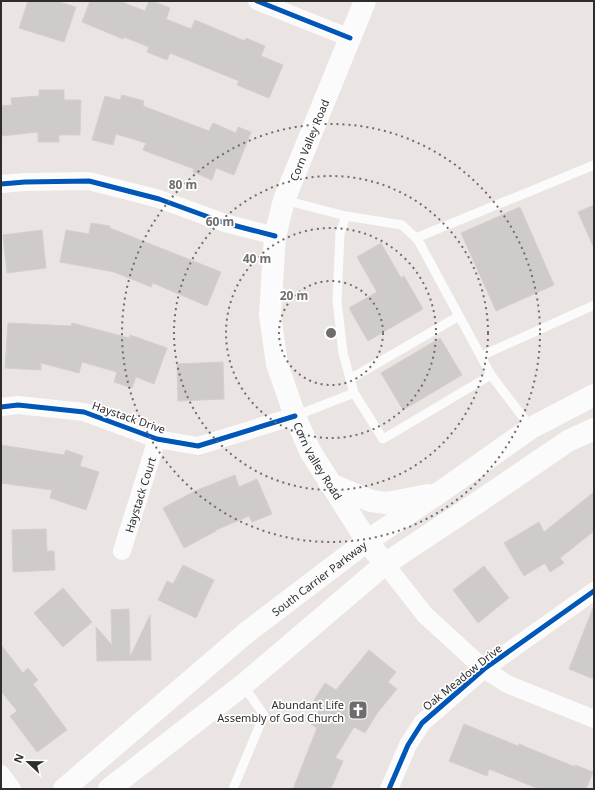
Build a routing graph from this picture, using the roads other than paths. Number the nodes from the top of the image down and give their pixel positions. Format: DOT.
graph roads {
  1 [pos="257,1"];
  2 [pos="364,1"];
  3 [pos="350,38"];
  4 [pos="594,165"];
  5 [pos="1,184"];
  6 [pos="284,200"];
  7 [pos="346,216"];
  8 [pos="275,236"];
  9 [pos="416,238"];
  10 [pos="594,306"];
  11 [pos="459,316"];
  12 [pos="481,356"];
  13 [pos="491,375"];
  14 [pos="350,379"];
  15 [pos="354,393"];
  16 [pos="594,395"];
  17 [pos="1,406"];
  18 [pos="295,416"];
  19 [pos="531,428"];
  20 [pos="594,429"];
  21 [pos="157,439"];
  22 [pos="330,484"];
  23 [pos="440,493"];
  24 [pos="367,541"];
  25 [pos="122,551"];
  26 [pos="385,564"];
  27 [pos="594,590"];
  28 [pos="484,669"];
  29 [pos="243,685"];
  30 [pos="594,719"];
  31 [pos="1,774"];
  32 [pos="12,789"];
  33 [pos="64,789"];
  34 [pos="109,789"];
  35 [pos="233,789"];
  36 [pos="389,789"];
  1 -- 3 [label="street"];
  2 -- 3 [label="main road, Corn Valley Road"];
  3 -- 6 [label="main road, Corn Valley Road"];
  4 -- 9 [label="lane"];
  5 -- 8 [label="street"];
  6 -- 7 [label="lane"];
  6 -- 8 [label="main road, Corn Valley Road"];
  7 -- 9 [label="lane"];
  7 -- 14 [label="lane"];
  8 -- 18 [label="main road, Corn Valley Road"];
  9 -- 11 [label="lane"];
  10 -- 12 [label="lane"];
  11 -- 12 [label="lane"];
  11 -- 14 [label="lane"];
  12 -- 13 [label="lane"];
  13 -- 15 [label="lane"];
  13 -- 19 [label="lane"];
  14 -- 15 [label="lane"];
  15 -- 18 [label="lane"];
  16 -- 19 [label="main road, South Carrier Parkway"];
  17 -- 21 [label="street, Haystack Drive"];
  18 -- 21 [label="street, Haystack Drive"];
  18 -- 22 [label="main road, Corn Valley Road"];
  19 -- 23 [label="main road, South Carrier Parkway"];
  20 -- 26 [label="main road"];
  21 -- 25 [label="street, Haystack Court"];
  22 -- 23 [label="main road"];
  22 -- 24 [label="main road, Corn Valley Road"];
  23 -- 24 [label="main road, South Carrier Parkway"];
  24 -- 26 [label="main road, Corn Valley Road"];
  24 -- 33 [label="main road, South Carrier Parkway"];
  26 -- 28 [label="street, Corn Valley Road"];
  26 -- 29 [label="main road"];
  27 -- 28 [label="street, Oak Meadow Drive"];
  28 -- 30 [label="street, Corn Valley Road"];
  28 -- 36 [label="street, Oak Meadow Drive"];
  29 -- 34 [label="main road"];
  29 -- 35 [label="lane"];
  31 -- 32 [label="street"];
}
